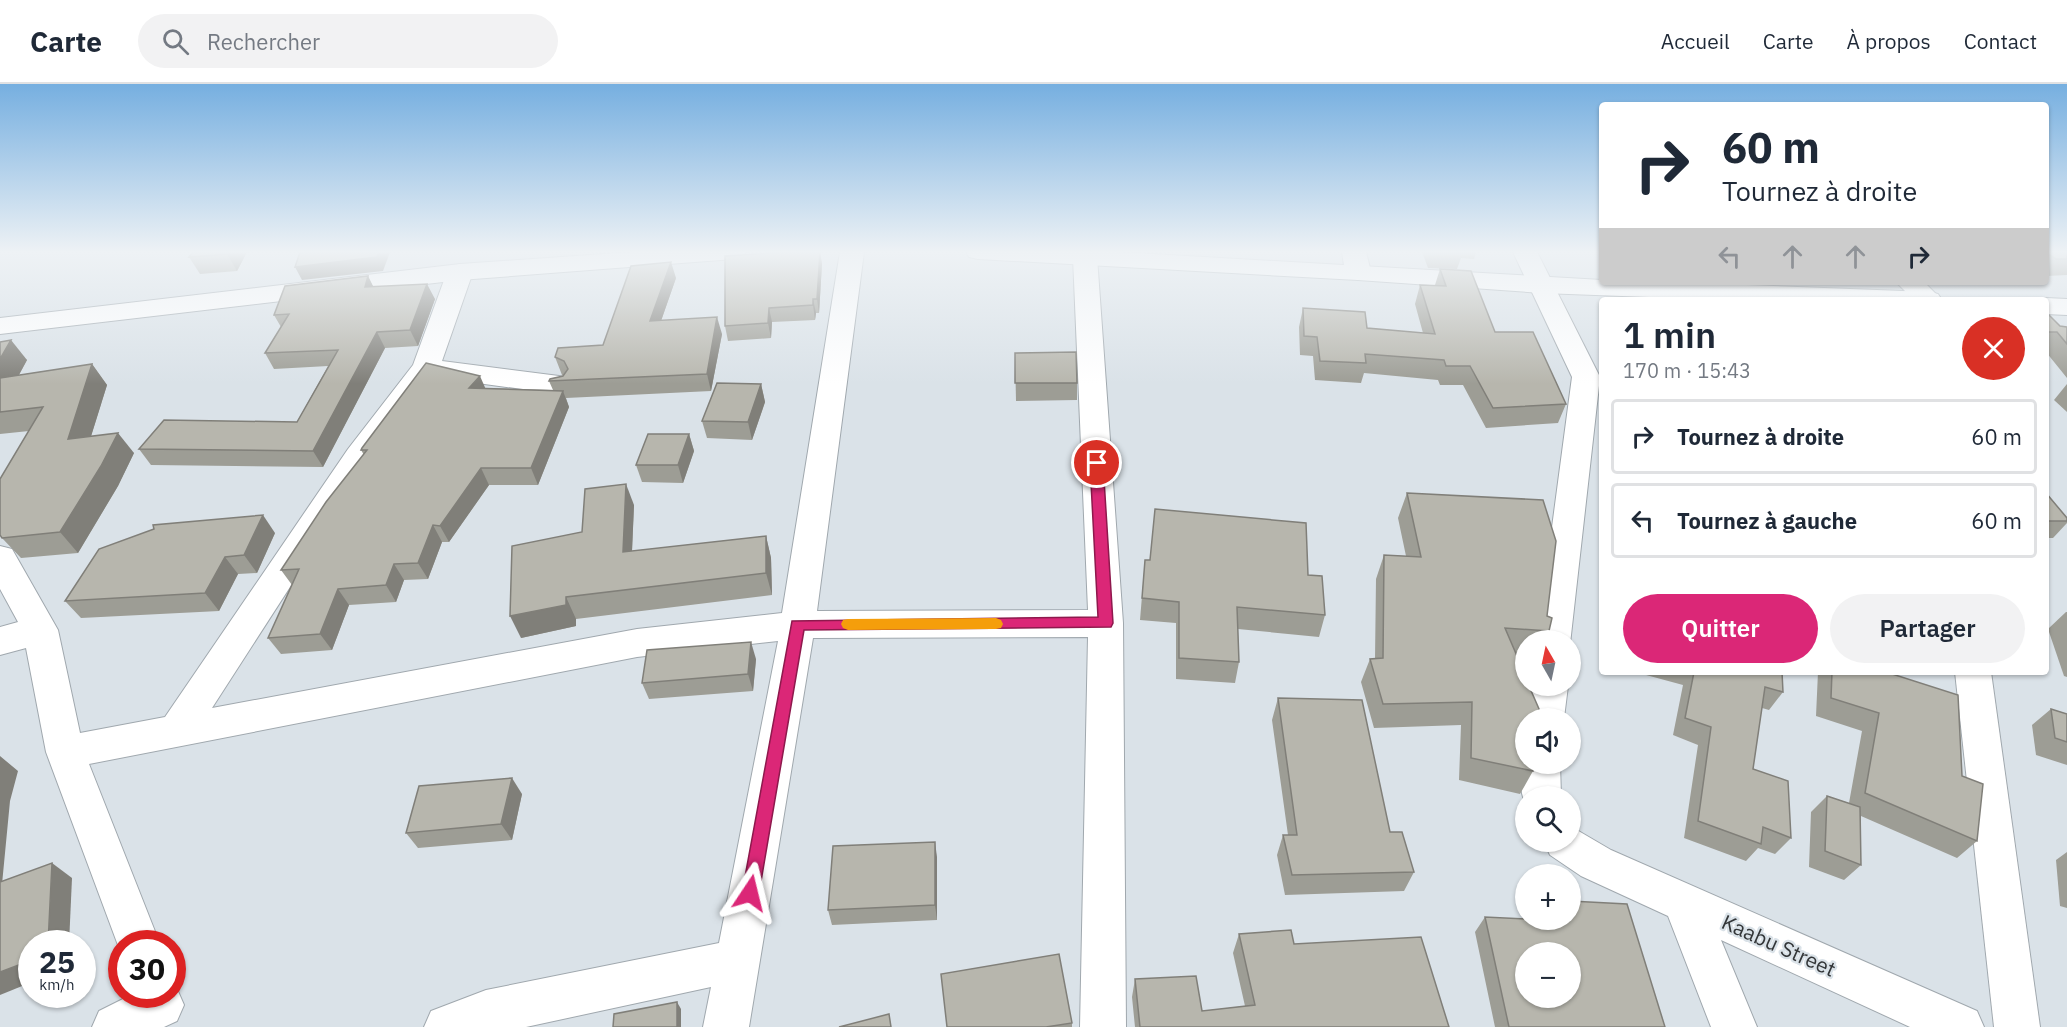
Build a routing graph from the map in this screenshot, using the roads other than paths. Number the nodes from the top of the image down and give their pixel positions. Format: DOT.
graph roads {
  1 [pos="255,296"];
  2 [pos="451,296"];
  3 [pos="846,296"];
  4 [pos="1087,296"];
  5 [pos="1547,296"];
  6 [pos="1826,296"];
  7 [pos="1852,297"];
  8 [pos="2049,306"];
  9 [pos="2067,307"];
  10 [pos="0,326"];
  11 [pos="426,367"];
  12 [pos="560,385"];
  13 [pos="0,558"];
  14 [pos="1106,623"];
  15 [pos="798,625"];
  16 [pos="40,630"];
  17 [pos="1556,630"];
  18 [pos="0,641"];
  19 [pos="1973,675"];
  20 [pos="176,732"];
  21 [pos="65,752"];
  22 [pos="1580,852"];
  23 [pos="1683,901"];
  24 [pos="133,930"];
  25 [pos="738,960"];
  26 [pos="162,1009"];
  27 [pos="115,1027"];
  28 [pos="447,1027"];
  29 [pos="726,1027"];
  30 [pos="1103,1027"];
  31 [pos="1734,1027"];
  32 [pos="1961,1027"];
  33 [pos="2017,1027"];
  1 -- 10 [label="street"];
  2 -- 11 [label="street"];
  3 -- 15 [label="street"];
  4 -- 14 [label="street"];
  5 -- 17 [label="street"];
  6 -- 7 [label="street"];
  8 -- 9 [label="street"];
  11 -- 12 [label="street"];
  11 -- 20 [label="street"];
  13 -- 16 [label="street"];
  14 -- 15 [label="street"];
  14 -- 30 [label="street"];
  15 -- 20 [label="street"];
  15 -- 25 [label="street"];
  16 -- 18 [label="street"];
  16 -- 21 [label="street"];
  19 -- 33 [label="street"];
  20 -- 21 [label="street"];
  21 -- 24 [label="street"];
  22 -- 23 [label="street, Kaabu Street"];
  23 -- 31 [label="street"];
  23 -- 32 [label="street, Kaabu Street"];
  25 -- 28 [label="street"];
  25 -- 29 [label="street"];
  26 -- 27 [label="street"];
}
